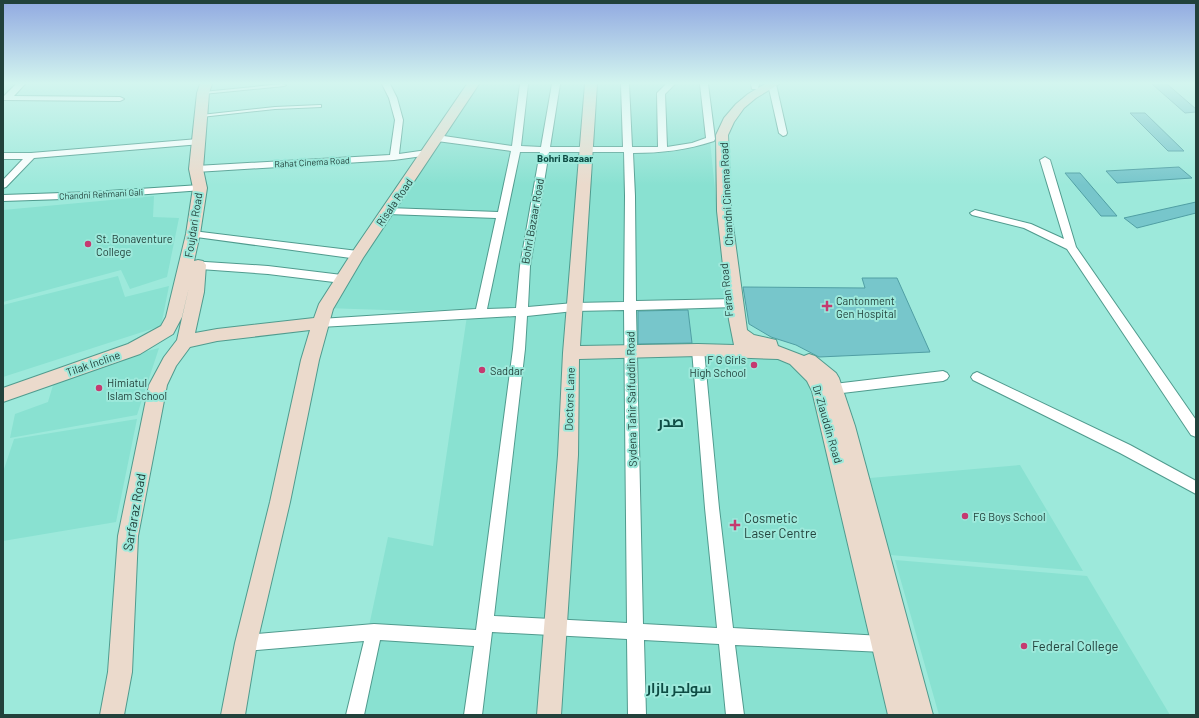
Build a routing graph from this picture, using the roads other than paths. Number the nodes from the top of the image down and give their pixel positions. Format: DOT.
graph roads {
  1 [pos="201,118"];
  2 [pos="398,118"];
  3 [pos="451,118"];
  4 [pos="520,118"];
  5 [pos="550,118"];
  6 [pos="589,118"];
  7 [pos="627,118"];
  8 [pos="662,118"];
  9 [pos="708,118"];
  10 [pos="724,118"];
  11 [pos="730,118"];
  12 [pos="780,118"];
  13 [pos="783,133"];
  14 [pos="437,138"];
  15 [pos="711,139"];
  16 [pos="198,142"];
  17 [pos="516,149"];
  18 [pos="545,150"];
  19 [pos="587,150"];
  20 [pos="628,150"];
  21 [pos="663,150"];
  22 [pos="427,153"];
  23 [pos="3,156"];
  24 [pos="30,156"];
  25 [pos="394,158"];
  26 [pos="1045,160"];
  27 [pos="196,169"];
  28 [pos="3,186"];
  29 [pos="200,188"];
  30 [pos="3,198"];
  31 [pos="388,211"];
  32 [pos="975,213"];
  33 [pos="501,215"];
  34 [pos="193,234"];
  35 [pos="1071,247"];
  36 [pos="358,254"];
  37 [pos="192,265"];
  38 [pos="342,279"];
  39 [pos="731,304"];
  40 [pos="630,305"];
  41 [pos="574,307"];
  42 [pos="521,312"];
  43 [pos="481,313"];
  44 [pos="174,317"];
  45 [pos="320,323"];
  46 [pos="185,342"];
  47 [pos="739,345"];
  48 [pos="698,350"];
  49 [pos="630,352"];
  50 [pos="571,353"];
  51 [pos="943,376"];
  52 [pos="977,377"];
  53 [pos="834,389"];
  54 [pos="3,395"];
  55 [pos="1196,431"];
  56 [pos="1196,488"];
  57 [pos="556,628"];
  58 [pos="374,632"];
  59 [pos="484,632"];
  60 [pos="636,632"];
  61 [pos="727,637"];
  62 [pos="246,643"];
  63 [pos="883,644"];
  64 [pos="112,715"];
  65 [pos="233,715"];
  66 [pos="356,715"];
  67 [pos="473,715"];
  68 [pos="550,715"];
  69 [pos="637,715"];
  70 [pos="735,715"];
  71 [pos="900,715"];
  72 [pos="921,715"];
  1 -- 16 [label="street, Foujdari Road"];
  2 -- 25 [label="street"];
  3 -- 14 [label="street, Risala Road"];
  4 -- 17 [label="street"];
  5 -- 18 [label="street, Bohri Bazaar Road"];
  6 -- 19 [label="street, Doctors Lane"];
  7 -- 20 [label="street, Sydena Tahir Saifuddin Road"];
  8 -- 21 [label="street"];
  9 -- 15 [label="street"];
  10 -- 15 [label="street"];
  11 -- 39 [label="street, Chandni Cinema Road"];
  12 -- 13 [label="street"];
  14 -- 17 [label="street"];
  14 -- 22 [label="street, Risala Road"];
  15 -- 21 [label="street"];
  15 -- 39 [label="street, Faran Road"];
  16 -- 24 [label="street"];
  16 -- 27 [label="street, Foujdari Road"];
  17 -- 18 [label="street"];
  17 -- 33 [label="street"];
  18 -- 19 [label="street"];
  18 -- 42 [label="street, Bohri Bazaar Road"];
  19 -- 20 [label="street"];
  19 -- 41 [label="street, Doctors Lane"];
  20 -- 21 [label="street"];
  20 -- 40 [label="street, Sydena Tahir Saifuddin Road"];
  22 -- 25 [label="street, Rahat Cinema Road"];
  22 -- 31 [label="street, Risala Road"];
  23 -- 24 [label="street"];
  24 -- 28 [label="street"];
  25 -- 27 [label="street, Rahat Cinema Road"];
  26 -- 35 [label="street"];
  27 -- 29 [label="street, Foujdari Road"];
  29 -- 30 [label="street, Chandni Rehmani Gali"];
  29 -- 34 [label="street, Foujdari Road"];
  31 -- 33 [label="street"];
  31 -- 36 [label="street, Risala Road"];
  32 -- 35 [label="street"];
  33 -- 43 [label="street"];
  34 -- 36 [label="street"];
  34 -- 37 [label="street, Foujdari Road"];
  35 -- 55 [label="street"];
  36 -- 38 [label="street, Risala Road"];
  37 -- 38 [label="street"];
  37 -- 44 [label="street, Foujdari Road"];
  37 -- 46 [label="street"];
  38 -- 45 [label="street, Risala Road"];
  39 -- 40 [label="street"];
  39 -- 47 [label="street, Faran Road"];
  39 -- 47 [label="street, Chandni Cinema Road"];
  40 -- 41 [label="street"];
  40 -- 49 [label="street, Sydena Tahir Saifuddin Road"];
  41 -- 42 [label="street"];
  41 -- 50 [label="street, Doctors Lane"];
  42 -- 43 [label="street"];
  42 -- 59 [label="street, Bohri Bazaar Road"];
  43 -- 45 [label="street"];
  44 -- 54 [label="street, Tilak Incline"];
  45 -- 46 [label="street"];
  45 -- 62 [label="street, Risala Road"];
  46 -- 64 [label="street, Sarfaraz Road"];
  47 -- 48 [label="street, Dr Ziauddin Road"];
  47 -- 53 [label="street, Dr Ziauddin Road"];
  47 -- 63 [label="street, Dr Ziauddin Road"];
  48 -- 49 [label="street, Dr Ziauddin Road"];
  48 -- 61 [label="street"];
  49 -- 50 [label="street, Dr Ziauddin Road"];
  49 -- 60 [label="street, Sydena Tahir Saifuddin Road"];
  50 -- 57 [label="street, Doctors Lane"];
  51 -- 53 [label="street"];
  52 -- 56 [label="street"];
  53 -- 72 [label="street, Dr Ziauddin Road"];
  57 -- 59 [label="street"];
  57 -- 60 [label="street"];
  57 -- 68 [label="street, Doctors Lane"];
  58 -- 59 [label="street"];
  58 -- 62 [label="street"];
  58 -- 66 [label="street"];
  59 -- 67 [label="street, Bohri Bazaar Road"];
  60 -- 61 [label="street"];
  60 -- 69 [label="street, Sydena Tahir Saifuddin Road"];
  61 -- 63 [label="street"];
  61 -- 70 [label="street"];
  62 -- 65 [label="street, Risala Road"];
  63 -- 71 [label="street, Dr Ziauddin Road"];
}
